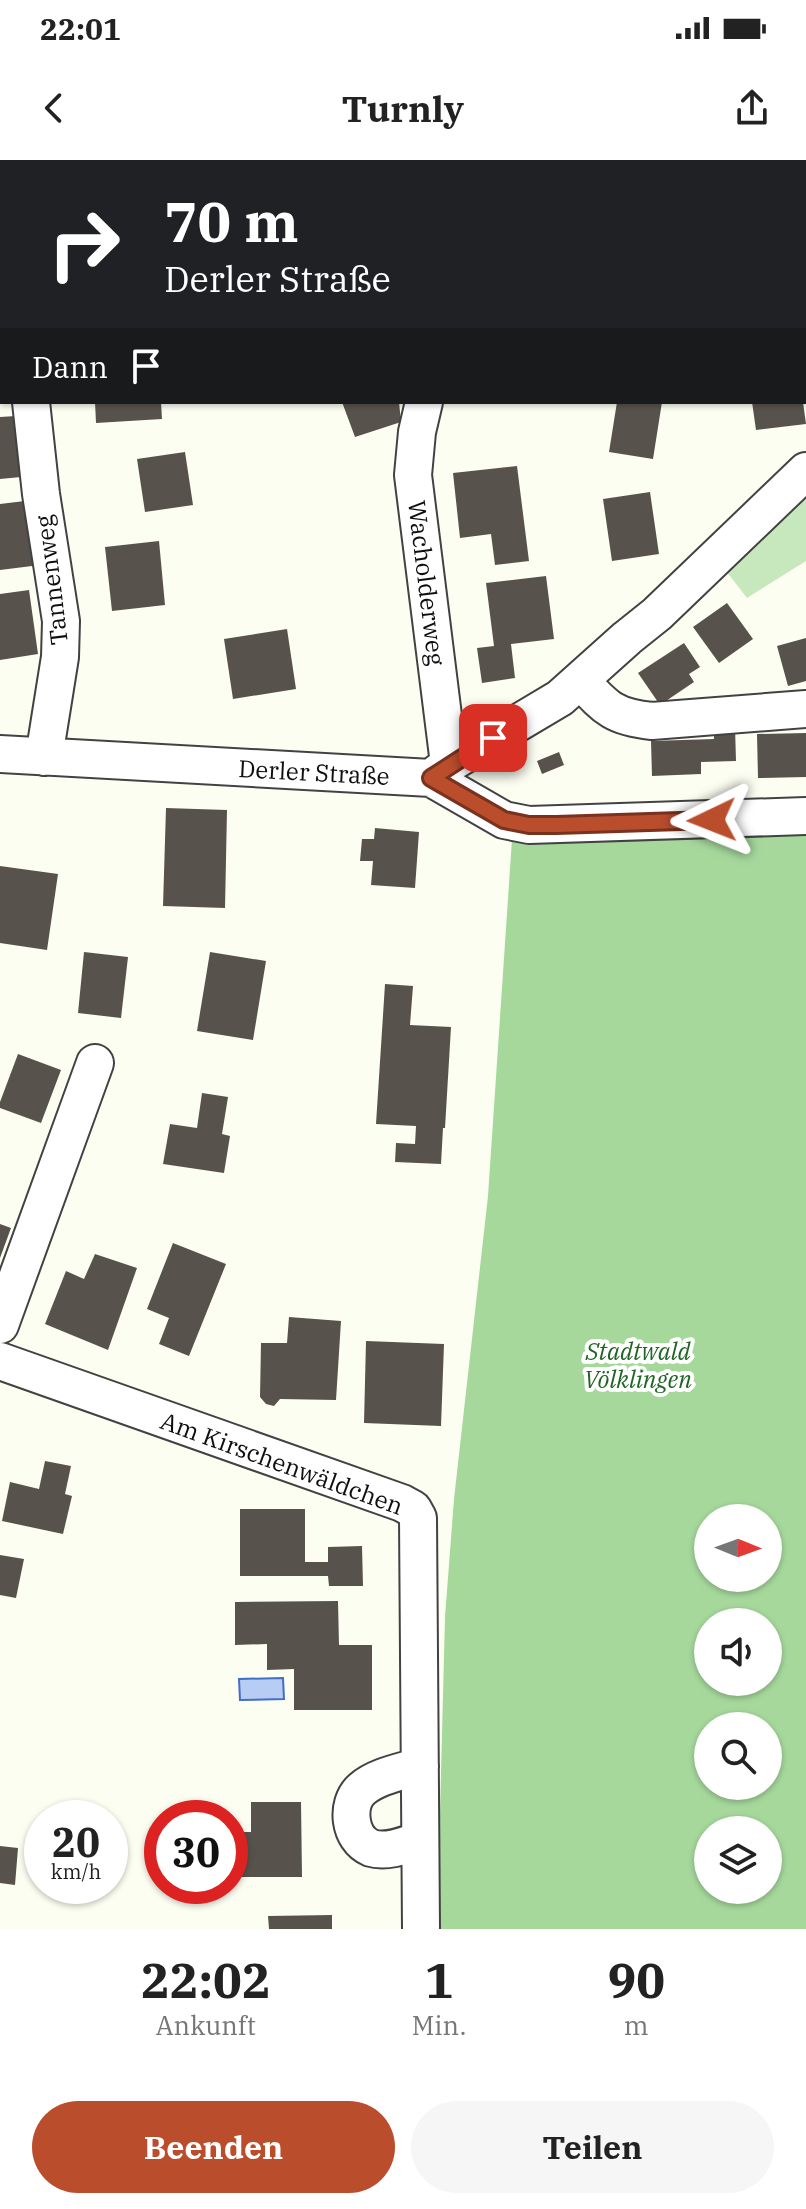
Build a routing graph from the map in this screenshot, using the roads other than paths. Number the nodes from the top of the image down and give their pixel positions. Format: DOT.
graph roads {
  1 [pos="31,404"];
  2 [pos="424,404"];
  3 [pos="806,471"];
  4 [pos="580,680"];
  5 [pos="806,709"];
  6 [pos="0,754"];
  7 [pos="44,757"];
  8 [pos="440,771"];
  9 [pos="806,816"];
  10 [pos="95,1063"];
  11 [pos="0,1325"];
  12 [pos="0,1361"];
  13 [pos="420,1766"];
  14 [pos="420,1840"];
  15 [pos="421,1929"];
  1 -- 7 [label="street, Tannenweg"];
  2 -- 8 [label="street, Wacholderweg"];
  3 -- 4 [label="street"];
  4 -- 5 [label="street"];
  4 -- 8 [label="street"];
  6 -- 7 [label="street, Derler Straße"];
  7 -- 8 [label="street, Derler Straße"];
  8 -- 9 [label="street"];
  10 -- 11 [label="street"];
  12 -- 13 [label="street, Am Kirschenwäldchen"];
  13 -- 14 [label="street, Am Kirschenwäldchen"];
  13 -- 14 [label="street"];
  14 -- 15 [label="street, Am Kirschenwäldchen"];
}
